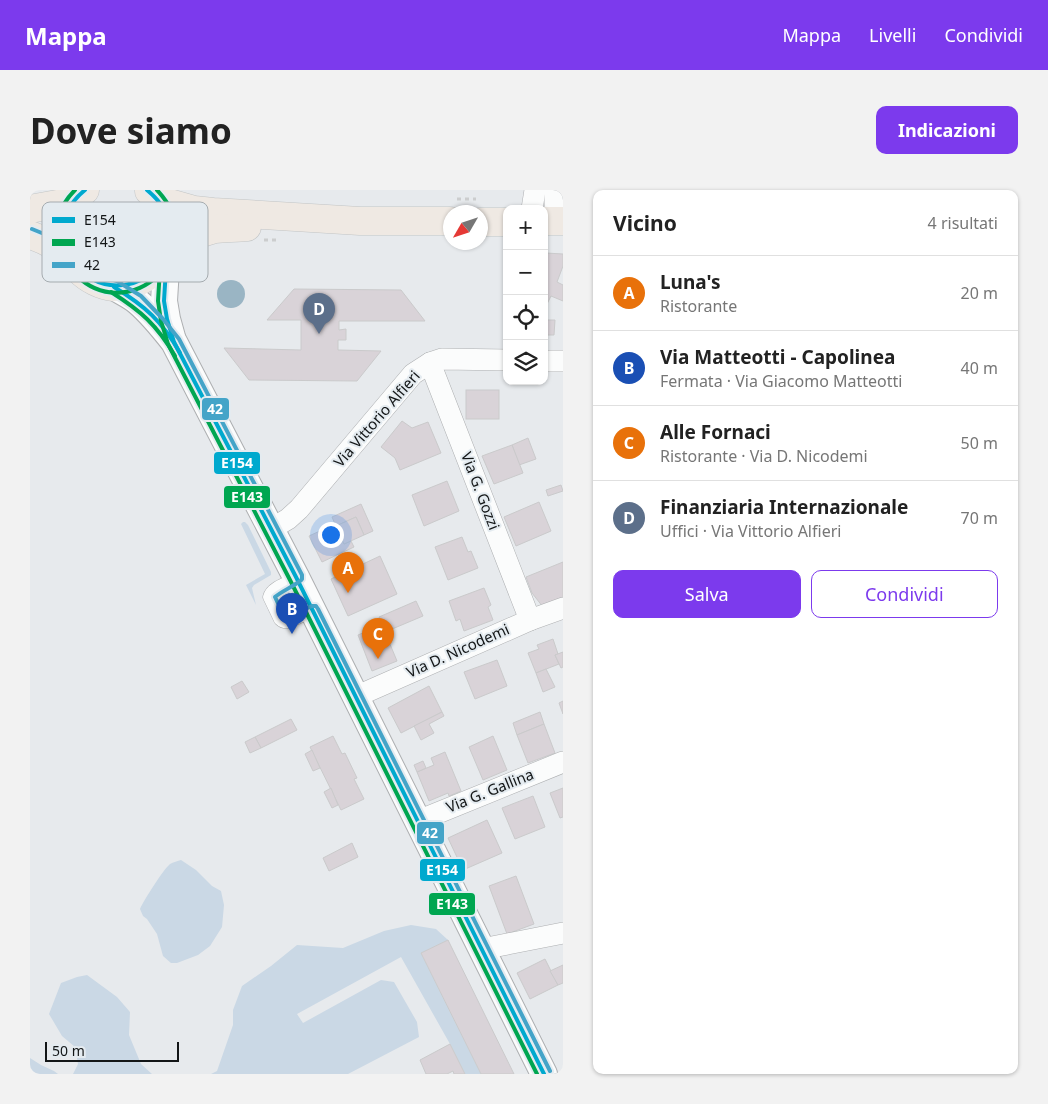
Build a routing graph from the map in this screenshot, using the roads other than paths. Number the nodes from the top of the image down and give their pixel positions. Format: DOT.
graph roads {
  1 [pos="535,190"];
  2 [pos="555,190"];
  3 [pos="78,195"];
  4 [pos="153,195"];
  5 [pos="54,202"];
  6 [pos="172,202"];
  7 [pos="208,211"];
  8 [pos="549,218"];
  9 [pos="360,221"];
  10 [pos="443,221"];
  11 [pos="488,222"];
  12 [pos="503,222"];
  13 [pos="208,232"];
  14 [pos="30,235"];
  15 [pos="42,240"];
  16 [pos="97,282"];
  17 [pos="138,282"];
  18 [pos="165,282"];
  19 [pos="114,287"];
  20 [pos="174,342"];
  21 [pos="503,360"];
  22 [pos="548,361"];
  23 [pos="563,361"];
  24 [pos="430,363"];
  25 [pos="271,530"];
  26 [pos="563,608"];
  27 [pos="530,620"];
  28 [pos="355,697"];
  29 [pos="563,762"];
  30 [pos="418,821"];
  31 [pos="563,934"];
  32 [pos="482,949"];
  33 [pos="544,1074"];
  1 -- 8 [label="street"];
  2 -- 8 [label="street"];
  3 -- 5 [label="main road"];
  4 -- 6 [label="main road"];
  7 -- 9 [label="main road"];
  9 -- 10 [label="main road"];
  9 -- 13 [label="main road"];
  11 -- 12 [label="main road"];
  14 -- 15 [label="main road"];
  16 -- 19 [label="main road"];
  17 -- 19 [label="main road"];
  18 -- 20 [label="street"];
  19 -- 20 [label="street"];
  20 -- 25 [label="street"];
  21 -- 24 [label="street, Via Vittorio Alfieri"];
  22 -- 23 [label="street"];
  24 -- 25 [label="street, Via Vittorio Alfieri"];
  24 -- 27 [label="street, Via G. Gozzi"];
  25 -- 28 [label="street"];
  26 -- 27 [label="street, Via D. Nicodemi"];
  27 -- 28 [label="street, Via D. Nicodemi"];
  28 -- 30 [label="street"];
  29 -- 30 [label="street, Via G. Gallina"];
  30 -- 32 [label="street"];
  31 -- 32 [label="street"];
  32 -- 33 [label="street"];
}
